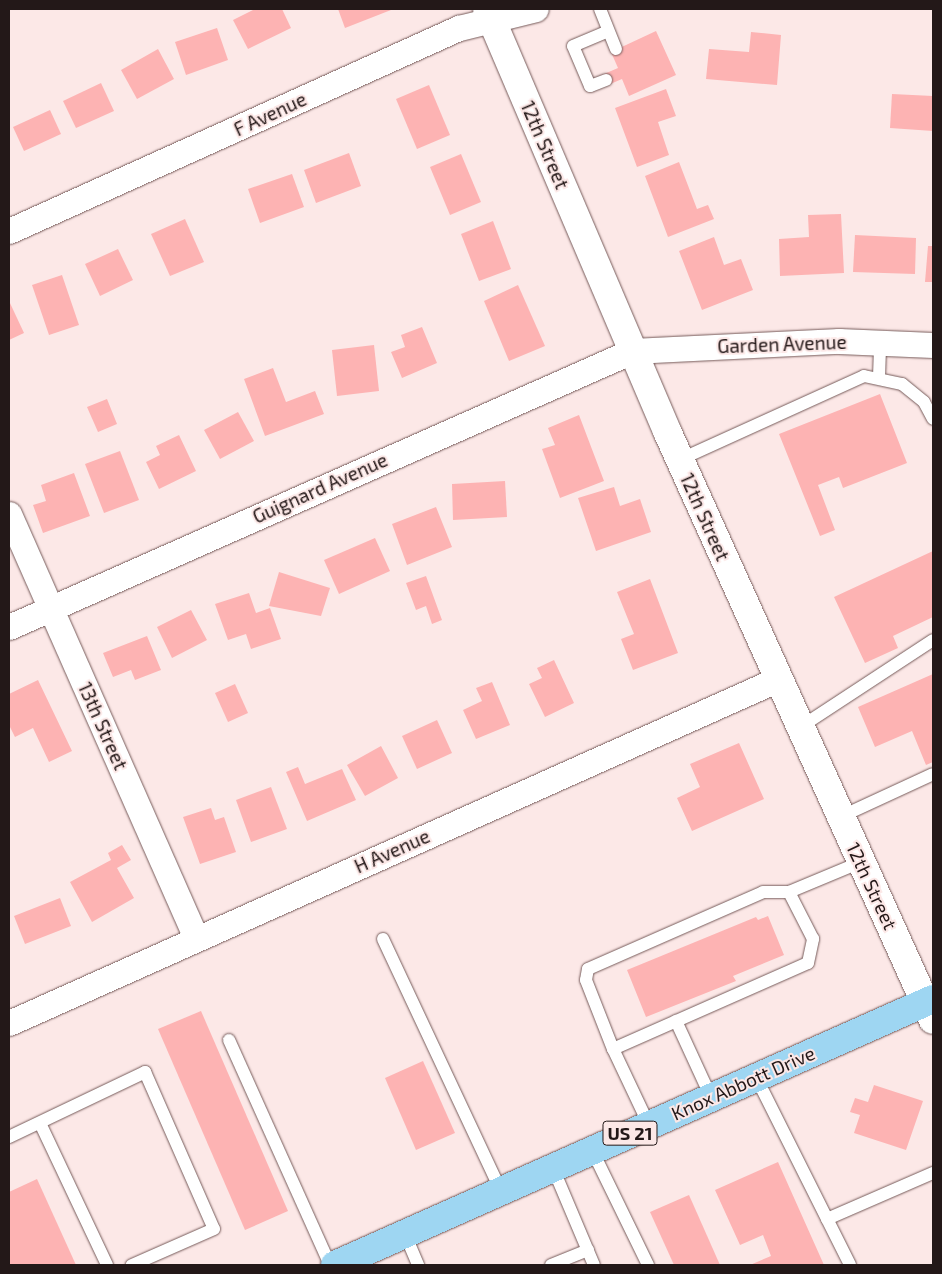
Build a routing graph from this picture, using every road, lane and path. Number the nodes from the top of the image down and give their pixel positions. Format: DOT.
graph roads {
  1 [pos="536,9"];
  2 [pos="600,9"];
  3 [pos="490,14"];
  4 [pos="608,31"];
  5 [pos="616,49"];
  6 [pos="606,80"];
  7 [pos="9,231"];
  8 [pos="880,341"];
  9 [pos="933,344"];
  10 [pos="632,351"];
  11 [pos="879,377"];
  12 [pos="933,419"];
  13 [pos="680,460"];
  14 [pos="9,514"];
  15 [pos="51,608"];
  16 [pos="9,627"];
  17 [pos="933,640"];
  18 [pos="776,680"];
  19 [pos="799,728"];
  20 [pos="933,774"];
  21 [pos="840,817"];
  22 [pos="861,862"];
  23 [pos="790,892"];
  24 [pos="196,938"];
  25 [pos="383,939"];
  26 [pos="931,1007"];
  27 [pos="676,1021"];
  28 [pos="9,1022"];
  29 [pos="229,1040"];
  30 [pos="612,1049"];
  31 [pos="756,1077"];
  32 [pos="711,1097"];
  33 [pos="40,1123"];
  34 [pos="648,1125"];
  35 [pos="9,1138"];
  36 [pos="592,1150"];
  37 [pos="553,1168"];
  38 [pos="933,1173"];
  39 [pos="501,1191"];
  40 [pos="827,1219"];
  41 [pos="405,1234"];
  42 [pos="588,1250"];
  43 [pos="107,1265"];
  44 [pos="132,1265"];
  45 [pos="330,1265"];
  46 [pos="335,1265"];
  47 [pos="418,1265"];
  48 [pos="551,1265"];
  49 [pos="594,1265"];
  50 [pos="648,1265"];
  51 [pos="850,1265"];
  1 -- 3 [label="street, F Avenue"];
  2 -- 4 [label="lane"];
  3 -- 7 [label="street, F Avenue"];
  3 -- 10 [label="main road, 12th Street"];
  4 -- 5 [label="lane"];
  4 -- 6 [label="lane"];
  8 -- 9 [label="street, Garden Avenue"];
  8 -- 10 [label="street, Garden Avenue"];
  8 -- 11 [label="lane"];
  10 -- 13 [label="main road, 12th Street"];
  10 -- 15 [label="street, Guignard Avenue"];
  11 -- 12 [label="lane"];
  11 -- 13 [label="lane"];
  13 -- 18 [label="main road, 12th Street"];
  14 -- 15 [label="street, 13th Street"];
  15 -- 16 [label="street, Guignard Avenue"];
  15 -- 24 [label="street, 13th Street"];
  17 -- 19 [label="lane"];
  18 -- 19 [label="main road, 12th Street"];
  18 -- 24 [label="street, H Avenue"];
  19 -- 21 [label="main road, 12th Street"];
  20 -- 21 [label="lane"];
  21 -- 22 [label="main road, 12th Street"];
  22 -- 23 [label="lane"];
  22 -- 26 [label="main road, 12th Street"];
  23 -- 27 [label="lane"];
  23 -- 30 [label="lane"];
  24 -- 28 [label="street, H Avenue"];
  25 -- 39 [label="lane"];
  26 -- 31 [label="main road, Knox Abbott Drive / US 21"];
  27 -- 30 [label="lane"];
  27 -- 32 [label="lane"];
  29 -- 45 [label="lane"];
  30 -- 34 [label="lane"];
  31 -- 32 [label="main road, Knox Abbott Drive / US 21"];
  31 -- 40 [label="lane"];
  32 -- 34 [label="main road, Knox Abbott Drive / US 21"];
  33 -- 35 [label="lane"];
  33 -- 43 [label="lane"];
  33 -- 44 [label="lane"];
  34 -- 36 [label="main road, Knox Abbott Drive / US 21"];
  36 -- 37 [label="main road, Knox Abbott Drive / US 21"];
  36 -- 50 [label="lane"];
  37 -- 39 [label="main road, Knox Abbott Drive / US 21"];
  37 -- 42 [label="lane"];
  38 -- 40 [label="lane"];
  39 -- 41 [label="main road, Knox Abbott Drive / US 21"];
  40 -- 51 [label="lane"];
  41 -- 46 [label="main road, Knox Abbott Drive / US 21"];
  41 -- 47 [label="lane"];
  42 -- 48 [label="lane"];
  42 -- 49 [label="lane"];
}
